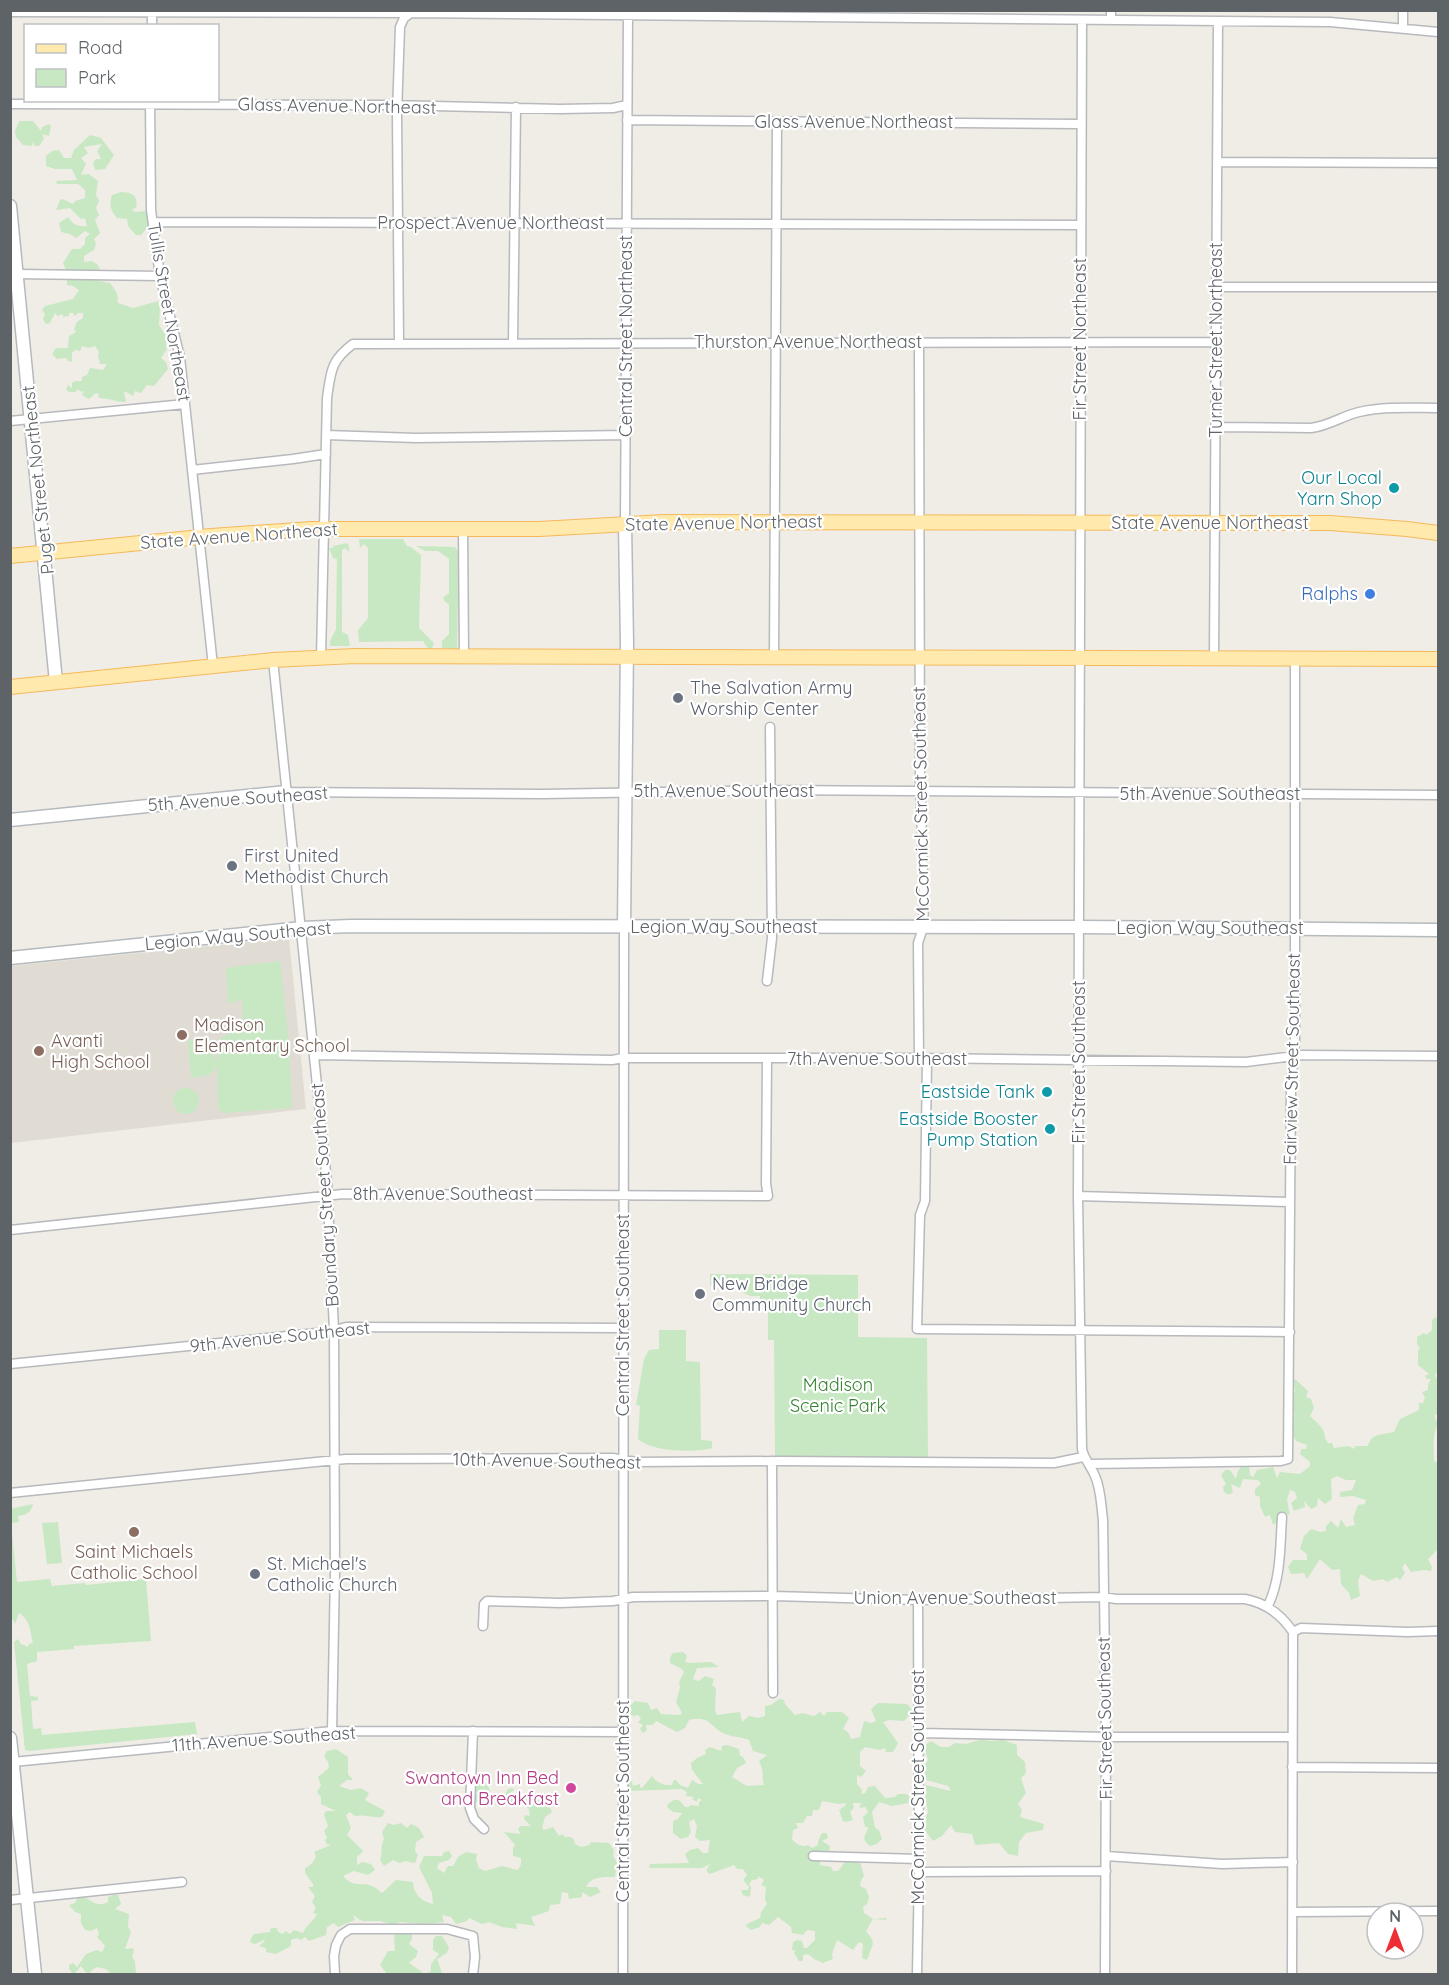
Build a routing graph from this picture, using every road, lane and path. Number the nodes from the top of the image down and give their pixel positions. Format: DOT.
graph roads {
  1 [pos="1111,10"];
  2 [pos="1403,10"];
  3 [pos="68,11"];
  4 [pos="152,11"];
  5 [pos="10,12"];
  6 [pos="412,12"];
  7 [pos="543,12"];
  8 [pos="751,13"];
  9 [pos="628,15"];
  10 [pos="1082,20"];
  11 [pos="1111,20"];
  12 [pos="1218,22"];
  13 [pos="1402,28"];
  14 [pos="1438,32"];
  15 [pos="150,102"];
  16 [pos="10,104"];
  17 [pos="398,105"];
  18 [pos="627,105"];
  19 [pos="516,107"];
  20 [pos="627,120"];
  21 [pos="777,122"];
  22 [pos="1081,124"];
  23 [pos="1217,162"];
  24 [pos="1438,163"];
  25 [pos="10,206"];
  26 [pos="153,222"];
  27 [pos="397,222"];
  28 [pos="513,223"];
  29 [pos="626,224"];
  30 [pos="776,224"];
  31 [pos="1081,225"];
  32 [pos="18,274"];
  33 [pos="160,276"];
  34 [pos="1438,287"];
  35 [pos="1216,288"];
  36 [pos="776,342"];
  37 [pos="919,342"];
  38 [pos="1080,342"];
  39 [pos="1216,342"];
  40 [pos="399,343"];
  41 [pos="513,343"];
  42 [pos="626,343"];
  43 [pos="185,404"];
  44 [pos="1438,408"];
  45 [pos="32,419"];
  46 [pos="10,421"];
  47 [pos="1215,427"];
  48 [pos="326,435"];
  49 [pos="626,435"];
  50 [pos="326,454"];
  51 [pos="192,470"];
  52 [pos="775,522"];
  53 [pos="920,522"];
  54 [pos="1080,523"];
  55 [pos="1215,523"];
  56 [pos="625,524"];
  57 [pos="325,529"];
  58 [pos="463,529"];
  59 [pos="1436,533"];
  60 [pos="200,537"];
  61 [pos="45,552"];
  62 [pos="10,556"];
  63 [pos="464,656"];
  64 [pos="626,656"];
  65 [pos="321,657"];
  66 [pos="774,657"];
  67 [pos="1081,657"];
  68 [pos="921,658"];
  69 [pos="1214,658"];
  70 [pos="1295,659"];
  71 [pos="1438,659"];
  72 [pos="273,660"];
  73 [pos="213,666"];
  74 [pos="56,682"];
  75 [pos="10,687"];
  76 [pos="770,728"];
  77 [pos="772,790"];
  78 [pos="286,792"];
  79 [pos="625,792"];
  80 [pos="920,792"];
  81 [pos="1080,793"];
  82 [pos="1294,794"];
  83 [pos="1438,795"];
  84 [pos="10,820"];
  85 [pos="624,926"];
  86 [pos="771,927"];
  87 [pos="1080,927"];
  88 [pos="302,928"];
  89 [pos="923,928"];
  90 [pos="1295,929"];
  91 [pos="1438,930"];
  92 [pos="10,958"];
  93 [pos="767,981"];
  94 [pos="315,1055"];
  95 [pos="1293,1056"];
  96 [pos="1438,1056"];
  97 [pos="623,1058"];
  98 [pos="767,1059"];
  99 [pos="923,1059"];
  100 [pos="1079,1061"];
  101 [pos="623,1194"];
  102 [pos="327,1196"];
  103 [pos="1078,1196"];
  104 [pos="1289,1202"];
  105 [pos="10,1230"];
  106 [pos="622,1328"];
  107 [pos="1080,1329"];
  108 [pos="334,1330"];
  109 [pos="1290,1332"];
  110 [pos="10,1364"];
  111 [pos="622,1459"];
  112 [pos="334,1461"];
  113 [pos="772,1461"];
  114 [pos="1086,1461"];
  115 [pos="10,1493"];
  116 [pos="1282,1516"];
  117 [pos="773,1596"];
  118 [pos="1103,1597"];
  119 [pos="624,1598"];
  120 [pos="918,1599"];
  121 [pos="1268,1606"];
  122 [pos="483,1626"];
  123 [pos="1438,1631"];
  124 [pos="1293,1632"];
  125 [pos="773,1693"];
  126 [pos="332,1731"];
  127 [pos="473,1731"];
  128 [pos="624,1732"];
  129 [pos="919,1733"];
  130 [pos="1106,1737"];
  131 [pos="1292,1737"];
  132 [pos="10,1738"];
  133 [pos="13,1762"];
  134 [pos="1292,1767"];
  135 [pos="1438,1768"];
  136 [pos="484,1829"];
  137 [pos="813,1856"];
  138 [pos="1106,1856"];
  139 [pos="919,1859"];
  140 [pos="1293,1862"];
  141 [pos="1106,1871"];
  142 [pos="919,1872"];
  143 [pos="182,1882"];
  144 [pos="28,1898"];
  145 [pos="10,1900"];
  146 [pos="1438,1911"];
  147 [pos="1293,1912"];
  148 [pos="35,1974"];
  149 [pos="335,1974"];
  150 [pos="473,1974"];
  151 [pos="623,1974"];
  152 [pos="917,1974"];
  153 [pos="1105,1974"];
  154 [pos="1292,1974"];
  1 -- 11 [label="street"];
  2 -- 13 [label="street"];
  3 -- 4 [label="street"];
  3 -- 5 [label="street"];
  4 -- 6 [label="street"];
  6 -- 7 [label="street"];
  6 -- 17 [label="street"];
  7 -- 9 [label="street"];
  8 -- 9 [label="street"];
  8 -- 10 [label="street"];
  9 -- 18 [label="street, Central Street Northeast"];
  10 -- 11 [label="street"];
  10 -- 22 [label="street, Fir Street Northeast"];
  11 -- 12 [label="street"];
  12 -- 13 [label="street"];
  12 -- 23 [label="street, Turner Street Northeast"];
  13 -- 14 [label="street"];
  15 -- 16 [label="street, Glass Avenue Northeast"];
  15 -- 17 [label="street, Glass Avenue Northeast"];
  15 -- 26 [label="street, Tullis Street Northeast"];
  17 -- 19 [label="street, Glass Avenue Northeast"];
  17 -- 27 [label="street"];
  18 -- 19 [label="street, Glass Avenue Northeast"];
  18 -- 20 [label="street, Central Street Northeast"];
  19 -- 28 [label="street"];
  20 -- 21 [label="street, Glass Avenue Northeast"];
  20 -- 29 [label="street, Central Street Northeast"];
  21 -- 22 [label="street, Glass Avenue Northeast"];
  21 -- 30 [label="street"];
  22 -- 31 [label="street, Fir Street Northeast"];
  23 -- 24 [label="street"];
  23 -- 35 [label="street, Turner Street Northeast"];
  25 -- 32 [label="street, Puget Street Northeast"];
  26 -- 27 [label="street, Prospect Avenue Northeast"];
  26 -- 33 [label="street, Tullis Street Northeast"];
  27 -- 28 [label="street, Prospect Avenue Northeast"];
  27 -- 40 [label="street"];
  28 -- 29 [label="street, Prospect Avenue Northeast"];
  28 -- 41 [label="street"];
  29 -- 30 [label="street, Prospect Avenue Northeast"];
  29 -- 42 [label="street, Central Street Northeast"];
  30 -- 31 [label="street, Prospect Avenue Northeast"];
  30 -- 36 [label="street"];
  31 -- 38 [label="street, Fir Street Northeast"];
  32 -- 33 [label="street"];
  32 -- 45 [label="street, Puget Street Northeast"];
  33 -- 43 [label="street, Tullis Street Northeast"];
  34 -- 35 [label="street"];
  35 -- 39 [label="street, Turner Street Northeast"];
  36 -- 37 [label="street, Thurston Avenue Northeast"];
  36 -- 42 [label="street, Thurston Avenue Northeast"];
  36 -- 52 [label="street"];
  37 -- 38 [label="street, Thurston Avenue Northeast"];
  37 -- 53 [label="street, McCormick Street Southeast"];
  38 -- 39 [label="street, Thurston Avenue Northeast"];
  38 -- 54 [label="street, Fir Street Northeast"];
  39 -- 47 [label="street, Turner Street Northeast"];
  40 -- 41 [label="street, Thurston Avenue Northeast"];
  40 -- 48 [label="street, Thurston Avenue Northeast"];
  41 -- 42 [label="street, Thurston Avenue Northeast"];
  42 -- 49 [label="street, Central Street Northeast"];
  43 -- 45 [label="street"];
  43 -- 51 [label="street, Tullis Street Northeast"];
  44 -- 47 [label="street"];
  45 -- 46 [label="street"];
  45 -- 61 [label="street, Puget Street Northeast"];
  47 -- 55 [label="street, Turner Street Northeast"];
  48 -- 49 [label="street"];
  48 -- 50 [label="street"];
  49 -- 56 [label="street, Central Street Northeast"];
  50 -- 51 [label="street"];
  50 -- 57 [label="street"];
  51 -- 60 [label="street, Tullis Street Northeast"];
  52 -- 53 [label="main road, State Avenue Northeast"];
  52 -- 56 [label="main road, State Avenue Northeast"];
  52 -- 66 [label="street"];
  53 -- 54 [label="main road, State Avenue Northeast"];
  53 -- 68 [label="street, McCormick Street Southeast"];
  54 -- 55 [label="main road, State Avenue Northeast"];
  54 -- 67 [label="street, Fir Street Northeast"];
  55 -- 59 [label="main road, State Avenue Northeast"];
  55 -- 69 [label="street, Turner Street Northeast"];
  56 -- 58 [label="main road, State Avenue Northeast"];
  56 -- 64 [label="street, Central Street Northeast"];
  57 -- 58 [label="main road, State Avenue Northeast"];
  57 -- 60 [label="main road, State Avenue Northeast"];
  57 -- 65 [label="street"];
  58 -- 63 [label="street"];
  60 -- 61 [label="main road, State Avenue Northeast"];
  60 -- 73 [label="street, Tullis Street Northeast"];
  61 -- 62 [label="main road, State Avenue Northeast"];
  61 -- 74 [label="street, Puget Street Northeast"];
  63 -- 64 [label="main road"];
  63 -- 65 [label="main road"];
  64 -- 66 [label="main road"];
  64 -- 79 [label="street, Central Street Southeast"];
  65 -- 72 [label="main road"];
  66 -- 68 [label="main road"];
  67 -- 68 [label="main road"];
  67 -- 69 [label="main road"];
  67 -- 81 [label="street, Fir Street Southeast"];
  68 -- 80 [label="street, McCormick Street Southeast"];
  69 -- 70 [label="main road"];
  70 -- 71 [label="main road"];
  70 -- 82 [label="street, Fairview Street Southeast"];
  72 -- 73 [label="main road"];
  72 -- 78 [label="street, Boundary Street Southeast"];
  73 -- 74 [label="main road"];
  74 -- 75 [label="main road"];
  76 -- 77 [label="street"];
  77 -- 79 [label="street, 5th Avenue Southeast"];
  77 -- 80 [label="street, 5th Avenue Southeast"];
  77 -- 86 [label="street"];
  78 -- 79 [label="street, 5th Avenue Southeast"];
  78 -- 84 [label="street, 5th Avenue Southeast"];
  78 -- 88 [label="street, Boundary Street Southeast"];
  79 -- 85 [label="street, Central Street Southeast"];
  80 -- 81 [label="street, 5th Avenue Southeast"];
  80 -- 89 [label="street, McCormick Street Southeast"];
  81 -- 82 [label="street, 5th Avenue Southeast"];
  81 -- 87 [label="street, Fir Street Southeast"];
  82 -- 83 [label="street, 5th Avenue Southeast"];
  82 -- 90 [label="street, Fairview Street Southeast"];
  85 -- 86 [label="street, Legion Way Southeast"];
  85 -- 88 [label="street, Legion Way Southeast"];
  85 -- 97 [label="street, Central Street Southeast"];
  86 -- 89 [label="street, Legion Way Southeast"];
  86 -- 93 [label="street"];
  87 -- 89 [label="street, Legion Way Southeast"];
  87 -- 90 [label="street, Legion Way Southeast"];
  87 -- 100 [label="street, Fir Street Southeast"];
  88 -- 92 [label="street, Legion Way Southeast"];
  88 -- 94 [label="street, Boundary Street Southeast"];
  89 -- 99 [label="street, McCormick Street Southeast"];
  90 -- 91 [label="street, Legion Way Southeast"];
  90 -- 95 [label="street, Fairview Street Southeast"];
  94 -- 97 [label="street, 7th Avenue Southeast"];
  94 -- 102 [label="street, Boundary Street Southeast"];
  95 -- 96 [label="street, 7th Avenue Southeast"];
  95 -- 100 [label="street, 7th Avenue Southeast"];
  95 -- 104 [label="street, Fairview Street Southeast"];
  97 -- 98 [label="street, 7th Avenue Southeast"];
  97 -- 101 [label="street, Central Street Southeast"];
  98 -- 99 [label="street, 7th Avenue Southeast"];
  98 -- 101 [label="street, 8th Avenue Southeast"];
  99 -- 100 [label="street, 7th Avenue Southeast"];
  99 -- 107 [label="street, McCormick Street Southeast"];
  100 -- 103 [label="street, Fir Street Southeast"];
  101 -- 102 [label="street, 8th Avenue Southeast"];
  101 -- 106 [label="street, Central Street Southeast"];
  102 -- 105 [label="street, 8th Avenue Southeast"];
  102 -- 108 [label="street, Boundary Street Southeast"];
  103 -- 104 [label="street"];
  103 -- 107 [label="street, Fir Street Southeast"];
  104 -- 109 [label="street, Fairview Street Southeast"];
  106 -- 108 [label="street, 9th Avenue Southeast"];
  106 -- 111 [label="street, Central Street Southeast"];
  107 -- 109 [label="street"];
  107 -- 114 [label="street, Fir Street Southeast"];
  108 -- 110 [label="street, 9th Avenue Southeast"];
  108 -- 112 [label="street, Boundary Street Southeast"];
  109 -- 114 [label="street, Fairview Street Southeast"];
  111 -- 112 [label="street, 10th Avenue Southeast"];
  111 -- 113 [label="street, 10th Avenue Southeast"];
  111 -- 119 [label="street, Central Street Southeast"];
  112 -- 115 [label="street, 10th Avenue Southeast"];
  112 -- 126 [label="street, Boundary Street Southeast"];
  113 -- 114 [label="street, 10th Avenue Southeast"];
  113 -- 117 [label="street"];
  114 -- 118 [label="street, Fir Street Southeast"];
  116 -- 121 [label="street"];
  117 -- 119 [label="street, Union Avenue Southeast"];
  117 -- 120 [label="street, Union Avenue Southeast"];
  117 -- 125 [label="street"];
  118 -- 120 [label="street, Union Avenue Southeast"];
  118 -- 121 [label="street, Union Avenue Southeast"];
  118 -- 130 [label="street, Fir Street Southeast"];
  119 -- 122 [label="street, Union Avenue Southeast"];
  119 -- 128 [label="street, Central Street Southeast"];
  120 -- 129 [label="street, McCormick Street Southeast"];
  121 -- 124 [label="street"];
  123 -- 124 [label="street"];
  124 -- 131 [label="street"];
  126 -- 127 [label="street, 11th Avenue Southeast"];
  126 -- 133 [label="street, 11th Avenue Southeast"];
  127 -- 128 [label="street, 11th Avenue Southeast"];
  127 -- 136 [label="street"];
  128 -- 151 [label="street, Central Street Southeast"];
  129 -- 130 [label="street"];
  129 -- 139 [label="street, McCormick Street Southeast"];
  130 -- 131 [label="street"];
  130 -- 138 [label="street, Fir Street Southeast"];
  131 -- 134 [label="street"];
  132 -- 133 [label="street"];
  133 -- 144 [label="street"];
  134 -- 135 [label="street"];
  134 -- 140 [label="street"];
  137 -- 139 [label="street"];
  138 -- 140 [label="street"];
  138 -- 141 [label="street, Fir Street Southeast"];
  139 -- 142 [label="street, McCormick Street Southeast"];
  140 -- 147 [label="street"];
  141 -- 142 [label="street"];
  141 -- 153 [label="street, Fir Street Southeast"];
  142 -- 152 [label="street, McCormick Street Southeast"];
  143 -- 144 [label="street"];
  144 -- 145 [label="street"];
  144 -- 148 [label="street"];
  146 -- 147 [label="street"];
  147 -- 154 [label="street"];
  149 -- 150 [label="street"];
}
